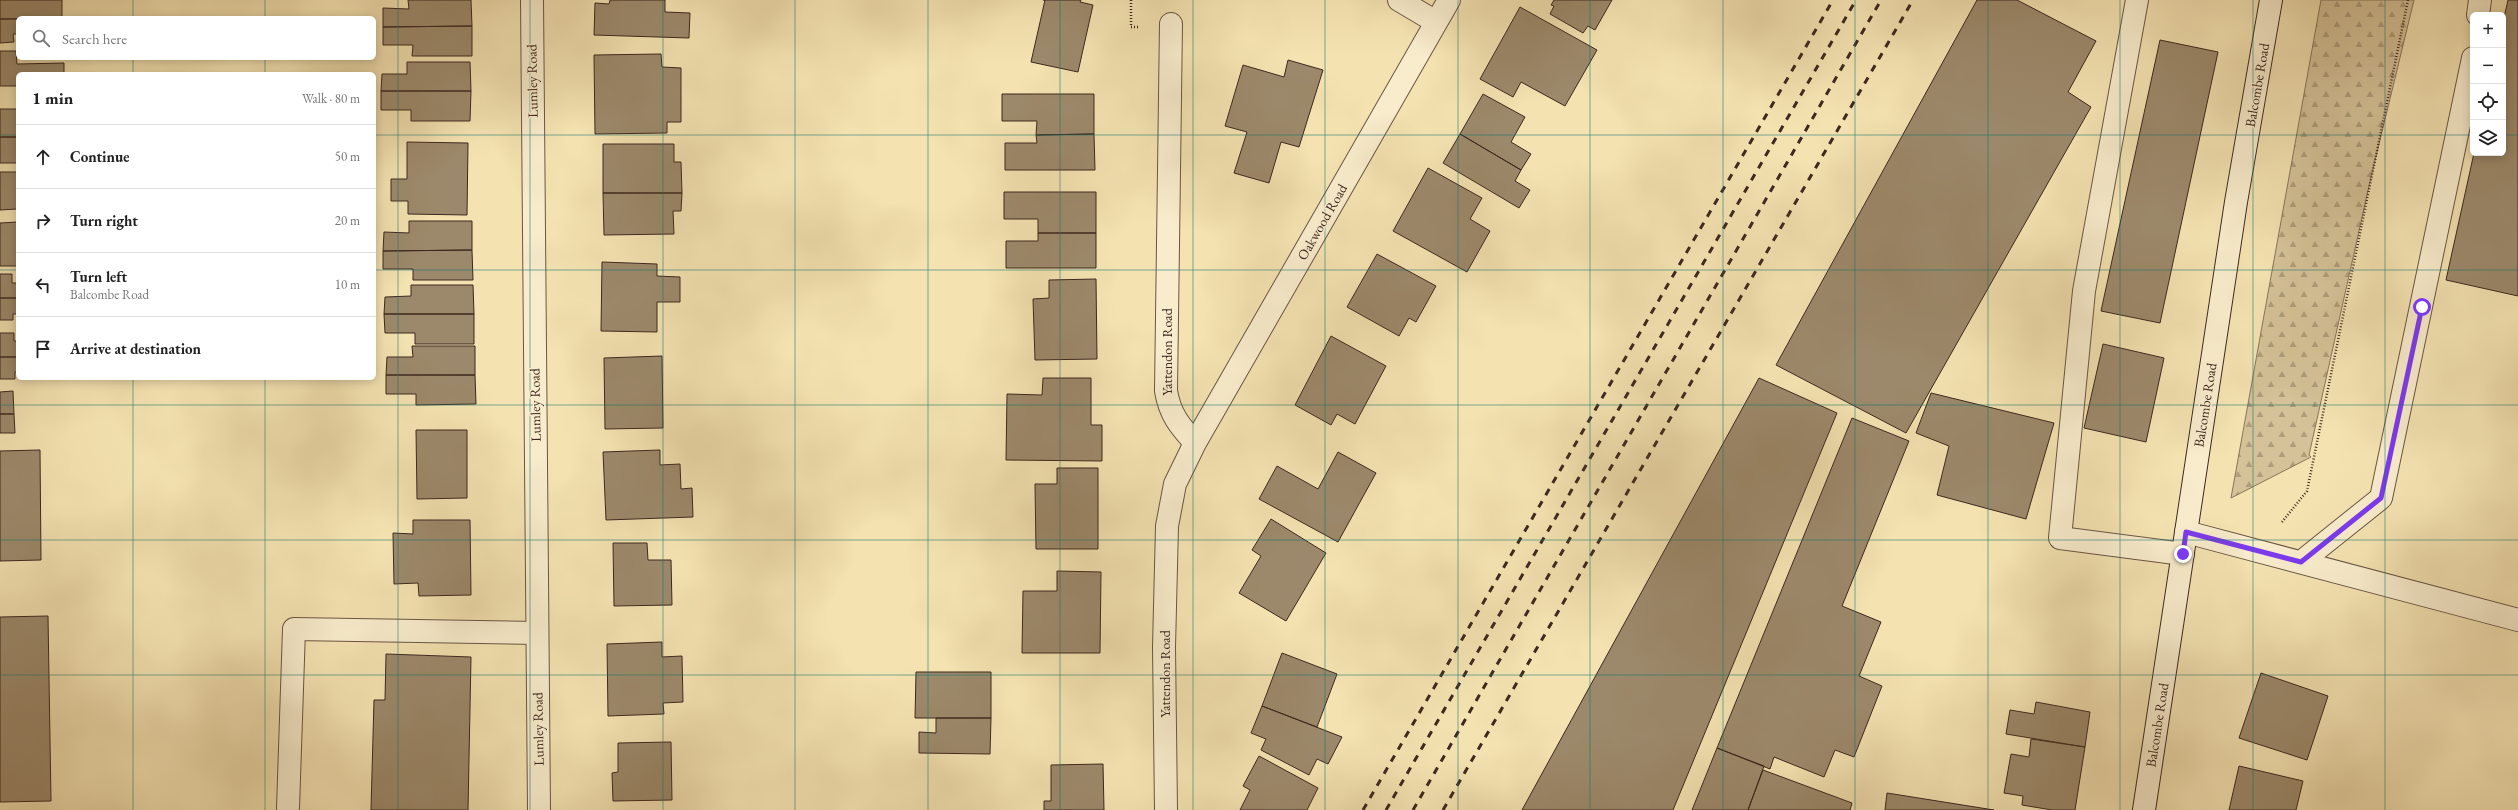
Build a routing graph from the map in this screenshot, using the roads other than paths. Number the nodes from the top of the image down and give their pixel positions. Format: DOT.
graph roads {
  1 [pos="532,0"];
  2 [pos="1399,0"];
  3 [pos="1449,0"];
  4 [pos="2137,0"];
  5 [pos="2271,0"];
  6 [pos="2480,0"];
  7 [pos="2478,12"];
  8 [pos="1436,22"];
  9 [pos="1171,24"];
  10 [pos="2470,72"];
  11 [pos="1195,443"];
  12 [pos="2186,532"];
  13 [pos="2183,554"];
  14 [pos="2301,562"];
  15 [pos="2518,620"];
  16 [pos="537,633"];
  17 [pos="288,808"];
  18 [pos="539,810"];
  19 [pos="1166,810"];
  20 [pos="2144,810"];
  1 -- 16 [label="street, Lumley Road"];
  2 -- 8 [label="street"];
  3 -- 8 [label="street, Oakwood Road"];
  4 -- 13 [label="street"];
  5 -- 12 [label="street, Balcombe Road"];
  6 -- 7 [label="street"];
  8 -- 11 [label="street, Oakwood Road"];
  9 -- 11 [label="street, Yattendon Road"];
  10 -- 14 [label="street"];
  11 -- 19 [label="street, Yattendon Road"];
  12 -- 13 [label="street, Balcombe Road"];
  12 -- 14 [label="street"];
  13 -- 20 [label="street, Balcombe Road"];
  14 -- 15 [label="street"];
  16 -- 17 [label="street"];
  16 -- 18 [label="street, Lumley Road"];
}
